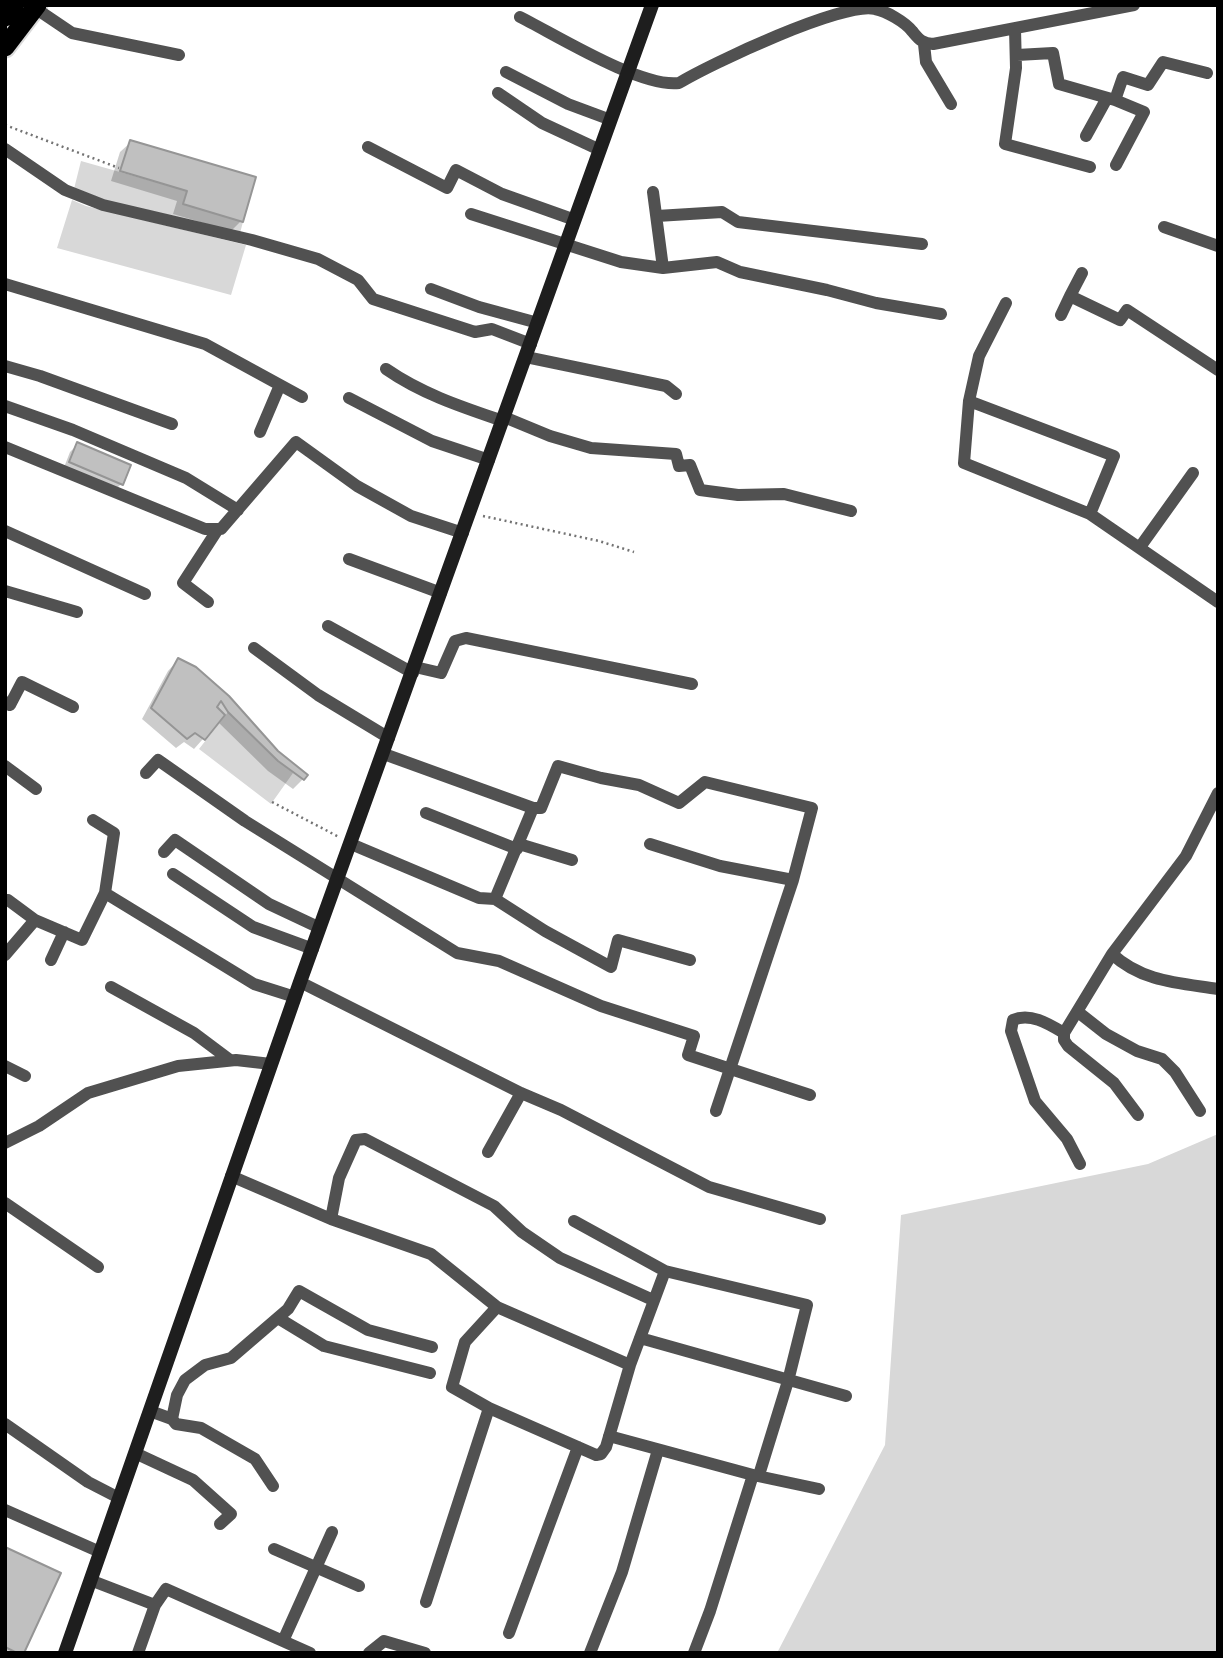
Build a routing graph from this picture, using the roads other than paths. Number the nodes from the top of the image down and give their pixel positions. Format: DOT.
graph roads {
  1 [pos="14,5"];
  2 [pos="652,5"];
  3 [pos="1134,5"];
  4 [pos="36,6"];
  5 [pos="840,9"];
  6 [pos="5,17"];
  7 [pos="520,17"];
  8 [pos="1015,29"];
  9 [pos="924,44"];
  10 [pos="5,47"];
  11 [pos="179,55"];
  12 [pos="1017,55"];
  13 [pos="628,71"];
  14 [pos="506,72"];
  15 [pos="1207,73"];
  16 [pos="498,93"];
  17 [pos="1111,99"];
  18 [pos="951,104"];
  19 [pos="611,120"];
  20 [pos="1086,136"];
  21 [pos="368,147"];
  22 [pos="5,149"];
  23 [pos="600,150"];
  24 [pos="1116,165"];
  25 [pos="1090,167"];
  26 [pos="653,192"];
  27 [pos="471,214"];
  28 [pos="657,216"];
  29 [pos="575,220"];
  30 [pos="1164,227"];
  31 [pos="567,244"];
  32 [pos="922,244"];
  33 [pos="1218,246"];
  34 [pos="663,268"];
  35 [pos="1082,273"];
  36 [pos="5,284"];
  37 [pos="431,289"];
  38 [pos="1070,296"];
  39 [pos="1006,303"];
  40 [pos="941,314"];
  41 [pos="1061,315"];
  42 [pos="538,323"];
  43 [pos="529,350"];
  44 [pos="5,366"];
  45 [pos="386,369"];
  46 [pos="1218,370"];
  47 [pos="280,385"];
  48 [pos="676,394"];
  49 [pos="302,397"];
  50 [pos="349,398"];
  51 [pos="969,401"];
  52 [pos="5,406"];
  53 [pos="504,419"];
  54 [pos="172,424"];
  55 [pos="260,432"];
  56 [pos="5,447"];
  57 [pos="489,460"];
  58 [pos="1193,473"];
  59 [pos="238,510"];
  60 [pos="851,511"];
  61 [pos="1090,514"];
  62 [pos="218,529"];
  63 [pos="5,531"];
  64 [pos="463,533"];
  65 [pos="1140,547"];
  66 [pos="349,559"];
  67 [pos="5,591"];
  68 [pos="441,593"];
  69 [pos="145,594"];
  70 [pos="1216,597"];
  71 [pos="208,603"];
  72 [pos="77,612"];
  73 [pos="328,626"];
  74 [pos="254,648"];
  75 [pos="414,670"];
  76 [pos="692,684"];
  77 [pos="5,702"];
  78 [pos="72,707"];
  79 [pos="389,738"];
  80 [pos="384,754"];
  81 [pos="5,766"];
  82 [pos="146,773"];
  83 [pos="37,789"];
  84 [pos="1218,793"];
  85 [pos="533,808"];
  86 [pos="426,813"];
  87 [pos="93,820"];
  88 [pos="351,844"];
  89 [pos="650,844"];
  90 [pos="518,847"];
  91 [pos="164,852"];
  92 [pos="572,860"];
  93 [pos="173,874"];
  94 [pos="339,878"];
  95 [pos="793,880"];
  96 [pos="105,893"];
  97 [pos="495,899"];
  98 [pos="8,900"];
  99 [pos="35,920"];
  100 [pos="320,928"];
  101 [pos="64,932"];
  102 [pos="313,949"];
  103 [pos="1112,954"];
  104 [pos="5,955"];
  105 [pos="51,960"];
  106 [pos="690,960"];
  107 [pos="300,982"];
  108 [pos="111,987"];
  109 [pos="1218,989"];
  110 [pos="295,997"];
  111 [pos="1077,1012"];
  112 [pos="1064,1033"];
  113 [pos="230,1060"];
  114 [pos="271,1064"];
  115 [pos="5,1066"];
  116 [pos="732,1069"];
  117 [pos="25,1076"];
  118 [pos="521,1093"];
  119 [pos="810,1095"];
  120 [pos="716,1111"];
  121 [pos="1200,1111"];
  122 [pos="1138,1115"];
  123 [pos="5,1143"];
  124 [pos="488,1152"];
  125 [pos="1080,1164"];
  126 [pos="232,1176"];
  127 [pos="5,1202"];
  128 [pos="331,1219"];
  129 [pos="820,1219"];
  130 [pos="574,1221"];
  131 [pos="98,1267"];
  132 [pos="665,1271"];
  133 [pos="653,1300"];
  134 [pos="497,1307"];
  135 [pos="278,1318"];
  136 [pos="640,1338"];
  137 [pos="432,1347"];
  138 [pos="630,1364"];
  139 [pos="430,1373"];
  140 [pos="788,1381"];
  141 [pos="846,1396"];
  142 [pos="489,1408"];
  143 [pos="150,1411"];
  144 [pos="172,1419"];
  145 [pos="5,1424"];
  146 [pos="610,1436"];
  147 [pos="578,1447"];
  148 [pos="658,1450"];
  149 [pos="135,1453"];
  150 [pos="756,1475"];
  151 [pos="273,1486"];
  152 [pos="819,1489"];
  153 [pos="119,1498"];
  154 [pos="5,1510"];
  155 [pos="220,1524"];
  156 [pos="332,1532"];
  157 [pos="274,1549"];
  158 [pos="100,1552"];
  159 [pos="316,1568"];
  160 [pos="90,1580"];
  161 [pos="359,1586"];
  162 [pos="426,1602"];
  163 [pos="155,1605"];
  164 [pos="509,1633"];
  165 [pos="283,1641"];
  166 [pos="65,1653"];
  167 [pos="138,1653"];
  168 [pos="310,1653"];
  169 [pos="369,1653"];
  170 [pos="425,1653"];
  171 [pos="590,1653"];
  172 [pos="694,1653"];
  1 -- 6 [label="highway"];
  2 -- 13 [label="main road"];
  3 -- 8 [label="street"];
  4 -- 10 [label="highway"];
  4 -- 11 [label="street"];
  5 -- 9 [label="street"];
  5 -- 13 [label="street"];
  7 -- 13 [label="street"];
  8 -- 9 [label="street"];
  8 -- 12 [label="street"];
  9 -- 18 [label="street"];
  12 -- 17 [label="street"];
  12 -- 25 [label="street"];
  13 -- 19 [label="main road"];
  14 -- 19 [label="street"];
  15 -- 17 [label="street"];
  16 -- 23 [label="street"];
  17 -- 20 [label="street"];
  17 -- 24 [label="street"];
  19 -- 23 [label="main road"];
  21 -- 29 [label="street"];
  22 -- 43 [label="street"];
  23 -- 29 [label="main road"];
  26 -- 28 [label="street"];
  27 -- 31 [label="street"];
  28 -- 32 [label="street"];
  28 -- 34 [label="street"];
  29 -- 31 [label="main road"];
  30 -- 33 [label="street"];
  31 -- 34 [label="street"];
  31 -- 42 [label="main road"];
  34 -- 40 [label="street"];
  35 -- 38 [label="street"];
  36 -- 47 [label="street"];
  37 -- 42 [label="street"];
  38 -- 41 [label="street"];
  38 -- 46 [label="street"];
  39 -- 51 [label="street"];
  42 -- 43 [label="main road"];
  43 -- 48 [label="street"];
  43 -- 53 [label="main road"];
  44 -- 54 [label="street"];
  45 -- 53 [label="street"];
  47 -- 49 [label="street"];
  47 -- 55 [label="street"];
  50 -- 57 [label="street"];
  51 -- 61 [label="street"];
  51 -- 61 [label="street"];
  52 -- 59 [label="street"];
  53 -- 57 [label="main road"];
  53 -- 60 [label="street"];
  56 -- 62 [label="street"];
  57 -- 64 [label="main road"];
  58 -- 65 [label="street"];
  59 -- 62 [label="street"];
  59 -- 64 [label="street"];
  61 -- 65 [label="street"];
  62 -- 71 [label="street"];
  63 -- 69 [label="street"];
  64 -- 68 [label="main road"];
  65 -- 70 [label="street"];
  66 -- 68 [label="street"];
  67 -- 72 [label="street"];
  68 -- 75 [label="main road"];
  73 -- 75 [label="street"];
  74 -- 79 [label="street"];
  75 -- 76 [label="street"];
  75 -- 79 [label="main road"];
  77 -- 78 [label="street"];
  79 -- 80 [label="main road"];
  80 -- 85 [label="street"];
  80 -- 88 [label="main road"];
  81 -- 83 [label="street"];
  82 -- 94 [label="street"];
  84 -- 103 [label="street"];
  85 -- 90 [label="street"];
  85 -- 95 [label="street"];
  86 -- 90 [label="street"];
  87 -- 96 [label="street"];
  88 -- 94 [label="main road"];
  88 -- 97 [label="street"];
  89 -- 95 [label="street"];
  90 -- 92 [label="street"];
  90 -- 97 [label="street"];
  91 -- 100 [label="street"];
  93 -- 102 [label="street"];
  94 -- 100 [label="main road"];
  94 -- 116 [label="street"];
  95 -- 116 [label="street"];
  96 -- 101 [label="street"];
  96 -- 110 [label="street"];
  97 -- 106 [label="street"];
  98 -- 99 [label="street"];
  99 -- 101 [label="street"];
  99 -- 104 [label="street"];
  100 -- 102 [label="main road"];
  101 -- 105 [label="street"];
  102 -- 107 [label="main road"];
  103 -- 109 [label="street"];
  103 -- 111 [label="street"];
  107 -- 110 [label="main road"];
  107 -- 118 [label="street"];
  108 -- 113 [label="street"];
  110 -- 114 [label="main road"];
  111 -- 112 [label="street"];
  111 -- 121 [label="street"];
  112 -- 122 [label="street"];
  112 -- 125 [label="street"];
  113 -- 114 [label="street"];
  113 -- 123 [label="street"];
  114 -- 126 [label="main road"];
  115 -- 117 [label="street"];
  116 -- 119 [label="street"];
  116 -- 120 [label="street"];
  118 -- 124 [label="street"];
  118 -- 129 [label="street"];
  126 -- 128 [label="street"];
  126 -- 143 [label="main road"];
  127 -- 131 [label="street"];
  128 -- 133 [label="street"];
  128 -- 134 [label="street"];
  130 -- 132 [label="street"];
  132 -- 133 [label="street"];
  132 -- 140 [label="street"];
  133 -- 136 [label="street"];
  134 -- 138 [label="street"];
  134 -- 142 [label="street"];
  135 -- 137 [label="street"];
  135 -- 139 [label="street"];
  135 -- 144 [label="street"];
  136 -- 138 [label="street"];
  136 -- 140 [label="street"];
  138 -- 146 [label="street"];
  140 -- 141 [label="street"];
  140 -- 150 [label="street"];
  142 -- 147 [label="street"];
  142 -- 162 [label="street"];
  143 -- 144 [label="street"];
  143 -- 149 [label="main road"];
  144 -- 151 [label="street"];
  145 -- 153 [label="street"];
  146 -- 147 [label="street"];
  146 -- 148 [label="street"];
  147 -- 164 [label="street"];
  148 -- 150 [label="street"];
  148 -- 171 [label="street"];
  149 -- 153 [label="main road"];
  149 -- 155 [label="street"];
  150 -- 152 [label="street"];
  150 -- 172 [label="street"];
  153 -- 158 [label="main road"];
  154 -- 158 [label="street"];
  156 -- 159 [label="street"];
  157 -- 159 [label="street"];
  158 -- 160 [label="main road"];
  159 -- 161 [label="street"];
  159 -- 165 [label="street"];
  160 -- 163 [label="street"];
  160 -- 166 [label="main road"];
  163 -- 165 [label="street"];
  163 -- 167 [label="street"];
  165 -- 168 [label="street"];
  169 -- 170 [label="street"];
}
